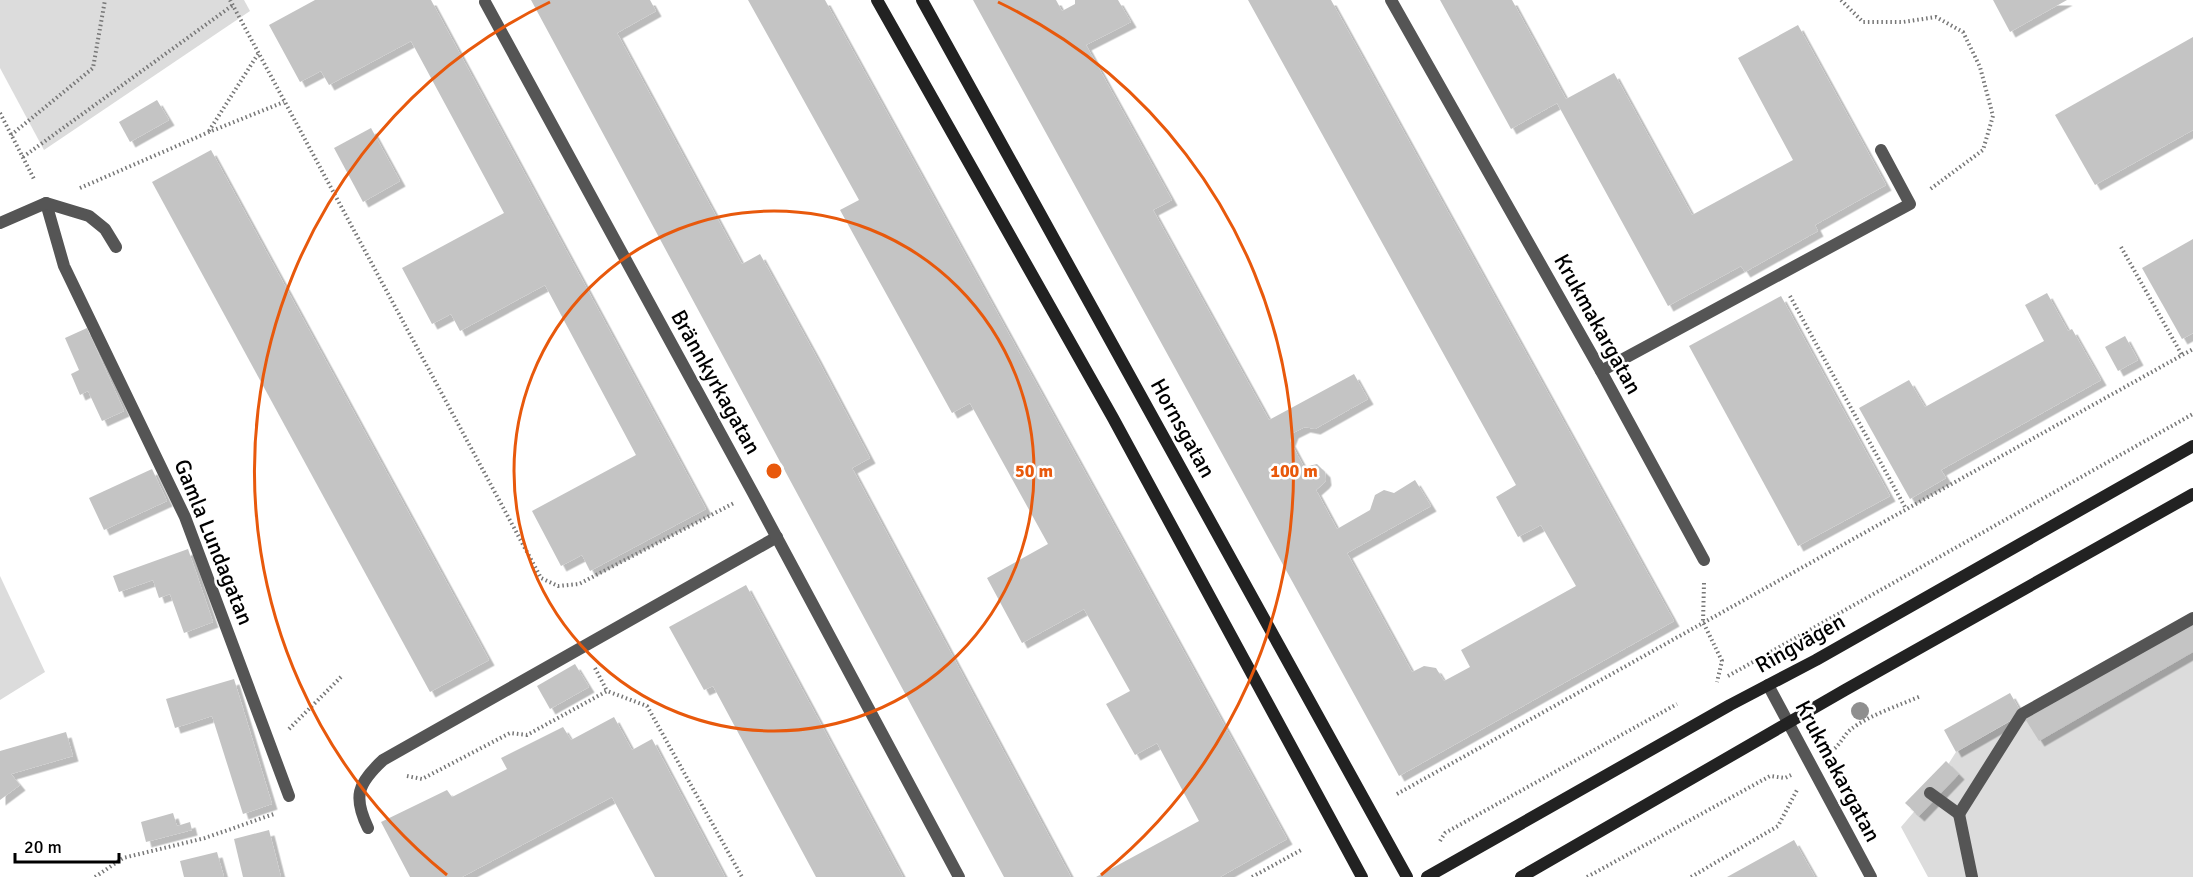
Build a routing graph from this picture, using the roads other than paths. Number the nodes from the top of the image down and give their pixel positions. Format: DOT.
graph roads {
  1 [pos="877,0"];
  2 [pos="922,0"];
  3 [pos="1391,0"];
  4 [pos="485,2"];
  5 [pos="1881,150"];
  6 [pos="46,203"];
  7 [pos="0,223"];
  8 [pos="116,248"];
  9 [pos="1601,371"];
  10 [pos="2193,446"];
  11 [pos="2193,494"];
  12 [pos="777,537"];
  13 [pos="1704,560"];
  14 [pos="2193,618"];
  15 [pos="1768,685"];
  16 [pos="1788,723"];
  17 [pos="1930,793"];
  18 [pos="289,796"];
  19 [pos="1959,814"];
  20 [pos="368,828"];
  21 [pos="959,877"];
  22 [pos="1362,877"];
  23 [pos="1407,877"];
  24 [pos="1427,877"];
  25 [pos="1521,877"];
  26 [pos="1871,877"];
  27 [pos="1972,877"];
  1 -- 22 [label="street"];
  2 -- 23 [label="street, Hornsgatan"];
  3 -- 9 [label="street, Krukmakargatan"];
  4 -- 12 [label="street, Brännkyrkagatan"];
  5 -- 9 [label="street"];
  6 -- 7 [label="street"];
  6 -- 8 [label="street"];
  6 -- 18 [label="street, Gamla Lundagatan"];
  9 -- 13 [label="street, Krukmakargatan"];
  10 -- 15 [label="street, Ringvägen"];
  11 -- 16 [label="street"];
  12 -- 20 [label="street"];
  12 -- 21 [label="street, Brännkyrkagatan"];
  14 -- 19 [label="street"];
  15 -- 16 [label="street, Krukmakargatan"];
  15 -- 24 [label="street, Ringvägen"];
  16 -- 25 [label="street"];
  16 -- 26 [label="street, Krukmakargatan"];
  17 -- 19 [label="street"];
  19 -- 27 [label="street"];
}
